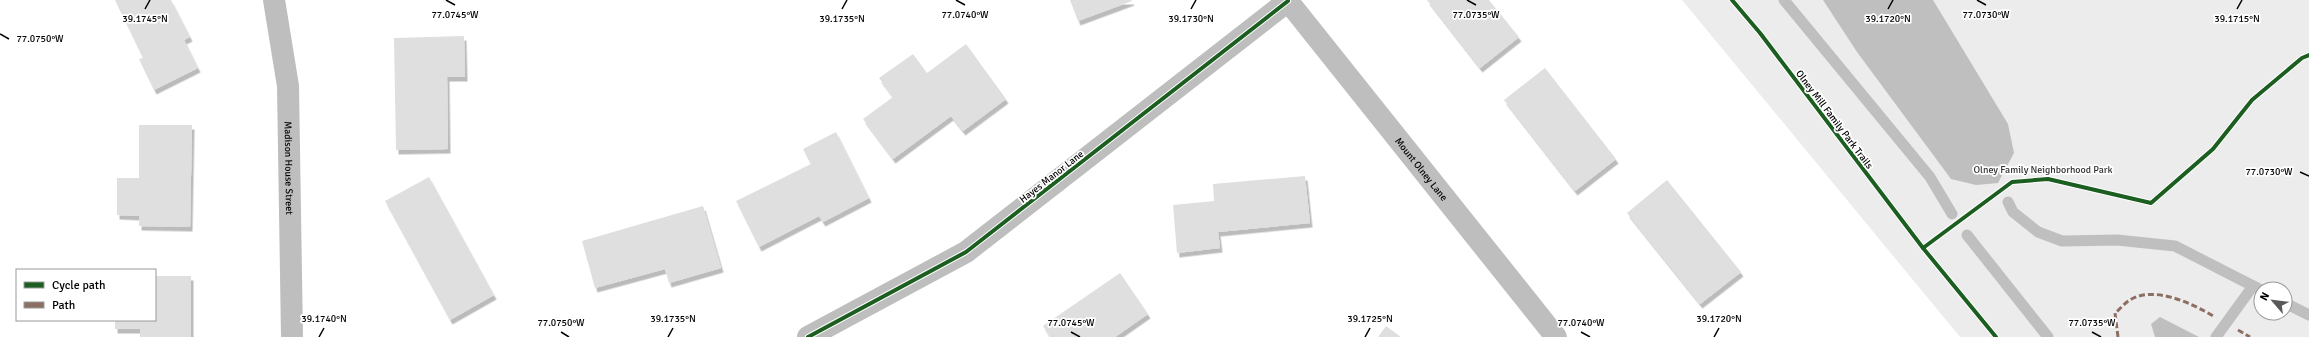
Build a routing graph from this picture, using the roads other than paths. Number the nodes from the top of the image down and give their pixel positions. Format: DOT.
graph roads {
  1 [pos="274,0"];
  2 [pos="1288,1"];
  3 [pos="292,337"];
  4 [pos="808,337"];
  5 [pos="1556,337"];
  1 -- 3 [label="street, Madison House Street"];
  2 -- 4 [label="street, Hayes Manor Lane"];
  2 -- 5 [label="street, Mount Olney Lane"];
}
